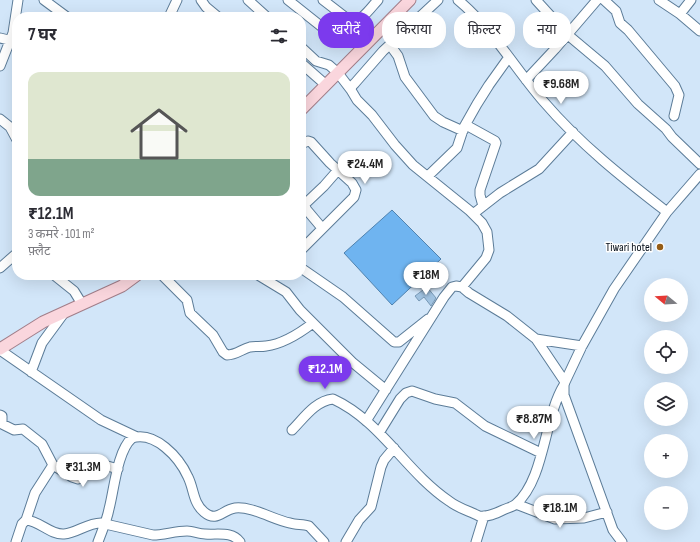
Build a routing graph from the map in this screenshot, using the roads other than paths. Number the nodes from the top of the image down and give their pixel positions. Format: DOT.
graph roads {
  1 [pos="18,0"];
  2 [pos="44,0"];
  3 [pos="177,0"];
  4 [pos="201,0"];
  5 [pos="248,0"];
  6 [pos="288,0"];
  7 [pos="323,0"];
  8 [pos="378,0"];
  9 [pos="410,0"];
  10 [pos="438,0"];
  11 [pos="458,0"];
  12 [pos="536,0"];
  13 [pos="597,0"];
  14 [pos="604,0"];
  15 [pos="659,0"];
  16 [pos="691,0"];
  17 [pos="16,12"];
  18 [pos="60,12"];
  19 [pos="171,12"];
  20 [pos="212,12"];
  21 [pos="261,12"];
  22 [pos="303,12"];
  23 [pos="425,12"];
  24 [pos="547,12"];
  25 [pos="306,14"];
  26 [pos="680,14"];
  27 [pos="318,24"];
  28 [pos="571,31"];
  29 [pos="700,31"];
  30 [pos="0,38"];
  31 [pos="571,38"];
  32 [pos="12,41"];
  33 [pos="12,45"];
  34 [pos="387,48"];
  35 [pos="392,48"];
  36 [pos="556,48"];
  37 [pos="306,51"];
  38 [pos="509,57"];
  39 [pos="0,66"];
  40 [pos="306,67"];
  41 [pos="338,73"];
  42 [pos="526,80"];
  43 [pos="326,85"];
  44 [pos="352,90"];
  45 [pos="306,105"];
  46 [pos="674,116"];
  47 [pos="0,119"];
  48 [pos="465,128"];
  49 [pos="12,131"];
  50 [pos="573,132"];
  51 [pos="306,142"];
  52 [pos="700,164"];
  53 [pos="338,170"];
  54 [pos="700,174"];
  55 [pos="428,176"];
  56 [pos="306,203"];
  57 [pos="483,206"];
  58 [pos="306,209"];
  59 [pos="666,212"];
  60 [pos="473,214"];
  61 [pos="322,228"];
  62 [pos="306,245"];
  63 [pos="12,257"];
  64 [pos="0,268"];
  65 [pos="306,271"];
  66 [pos="60,280"];
  67 [pos="130,280"];
  68 [pos="167,280"];
  69 [pos="266,280"];
  70 [pos="462,287"];
  71 [pos="82,304"];
  72 [pos="64,312"];
  73 [pos="431,318"];
  74 [pos="313,323"];
  75 [pos="536,339"];
  76 [pos="582,346"];
  77 [pos="0,350"];
  78 [pos="31,372"];
  79 [pos="570,372"];
  80 [pos="564,383"];
  81 [pos="386,390"];
  82 [pos="0,415"];
  83 [pos="366,420"];
  84 [pos="292,430"];
  85 [pos="379,433"];
  86 [pos="137,437"];
  87 [pos="394,448"];
  88 [pos="541,453"];
  89 [pos="53,465"];
  90 [pos="118,469"];
  91 [pos="516,504"];
  92 [pos="607,512"];
  93 [pos="484,516"];
  94 [pos="26,520"];
  95 [pos="105,524"];
  96 [pos="620,539"];
  97 [pos="16,542"];
  98 [pos="98,542"];
  99 [pos="240,542"];
  100 [pos="324,542"];
  101 [pos="346,542"];
  102 [pos="476,542"];
  1 -- 17 [label="street"];
  2 -- 18 [label="street"];
  3 -- 19 [label="street"];
  4 -- 20 [label="street"];
  5 -- 21 [label="street"];
  6 -- 22 [label="street"];
  7 -- 8 [label="street"];
  9 -- 41 [label="main road"];
  10 -- 23 [label="street"];
  11 -- 38 [label="street"];
  12 -- 24 [label="street"];
  13 -- 28 [label="street"];
  14 -- 46 [label="street"];
  15 -- 26 [label="street"];
  16 -- 26 [label="street"];
  25 -- 27 [label="street"];
  26 -- 29 [label="street"];
  30 -- 32 [label="street"];
  31 -- 52 [label="street"];
  33 -- 39 [label="street"];
  34 -- 44 [label="street"];
  35 -- 48 [label="street"];
  36 -- 42 [label="street"];
  37 -- 41 [label="street"];
  38 -- 42 [label="street"];
  38 -- 48 [label="street"];
  40 -- 43 [label="street"];
  41 -- 43 [label="main road"];
  41 -- 44 [label="street"];
  42 -- 50 [label="street"];
  43 -- 45 [label="main road"];
  44 -- 55 [label="street"];
  47 -- 49 [label="street"];
  48 -- 55 [label="street"];
  48 -- 57 [label="street"];
  50 -- 57 [label="street"];
  50 -- 59 [label="street"];
  51 -- 53 [label="street"];
  53 -- 56 [label="street"];
  53 -- 61 [label="street"];
  54 -- 59 [label="street"];
  55 -- 60 [label="street"];
  57 -- 60 [label="street"];
  58 -- 61 [label="street"];
  59 -- 76 [label="street"];
  60 -- 70 [label="street"];
  61 -- 62 [label="street"];
  63 -- 64 [label="street"];
  65 -- 73 [label="street"];
  66 -- 71 [label="street"];
  67 -- 71 [label="main road"];
  68 -- 74 [label="street"];
  69 -- 74 [label="street"];
  70 -- 73 [label="street"];
  70 -- 75 [label="street"];
  71 -- 72 [label="main road"];
  72 -- 77 [label="main road"];
  72 -- 78 [label="street"];
  73 -- 81 [label="street"];
  74 -- 81 [label="street"];
  75 -- 76 [label="street"];
  75 -- 80 [label="street"];
  76 -- 79 [label="street"];
  77 -- 78 [label="street"];
  78 -- 86 [label="street"];
  79 -- 80 [label="street"];
  79 -- 96 [label="street"];
  80 -- 88 [label="street"];
  80 -- 92 [label="street"];
  81 -- 83 [label="street"];
  82 -- 89 [label="street"];
  83 -- 84 [label="street"];
  83 -- 85 [label="street"];
  85 -- 87 [label="street"];
  85 -- 88 [label="street"];
  86 -- 90 [label="street"];
  86 -- 100 [label="street"];
  87 -- 93 [label="street"];
  87 -- 101 [label="street"];
  88 -- 91 [label="street"];
  89 -- 90 [label="street"];
  89 -- 94 [label="street"];
  90 -- 95 [label="street"];
  91 -- 92 [label="street"];
  91 -- 93 [label="street"];
  92 -- 96 [label="street"];
  93 -- 102 [label="street"];
  94 -- 95 [label="street"];
  94 -- 97 [label="street"];
  95 -- 98 [label="street"];
  95 -- 99 [label="street"];
}
